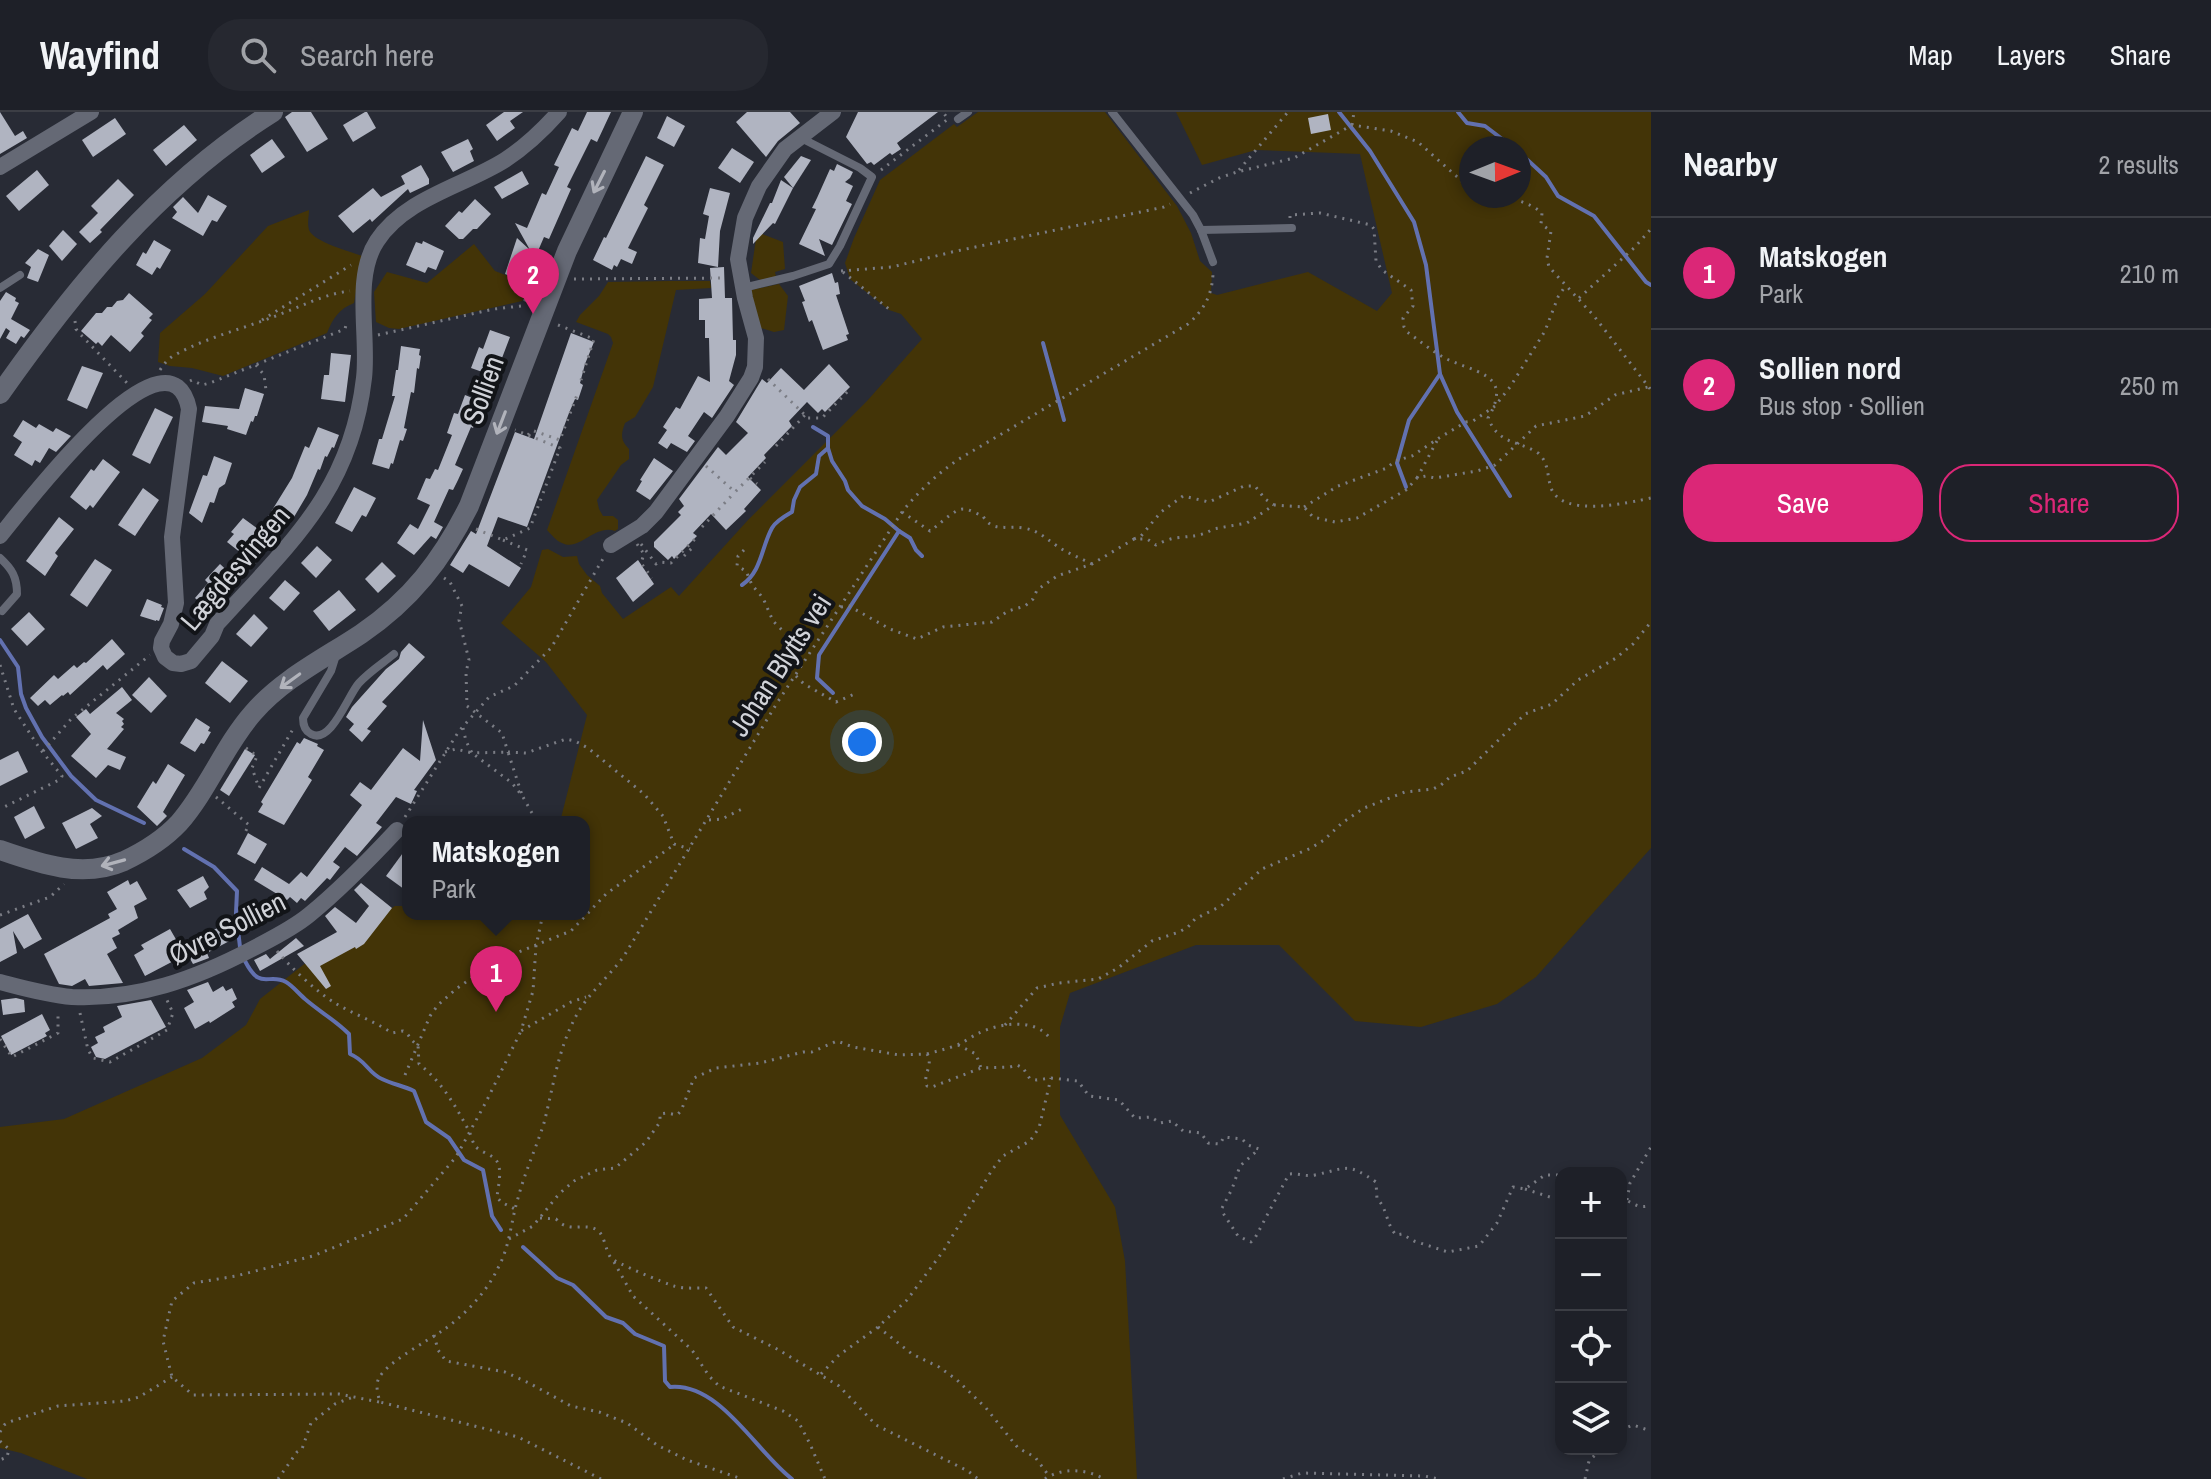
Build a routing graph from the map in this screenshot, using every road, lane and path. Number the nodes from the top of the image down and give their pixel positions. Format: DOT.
graph roads {
  1 [pos="91,112"];
  2 [pos="273,112"];
  3 [pos="559,112"];
  4 [pos="633,112"];
  5 [pos="833,112"];
  6 [pos="943,112"];
  7 [pos="968,112"];
  8 [pos="1112,112"];
  9 [pos="1288,112"];
  10 [pos="1354,112"];
  11 [pos="958,119"];
  12 [pos="1352,125"];
  13 [pos="798,137"];
  14 [pos="0,167"];
  15 [pos="1237,172"];
  16 [pos="872,177"];
  17 [pos="1459,179"];
  18 [pos="1181,198"];
  19 [pos="1531,207"];
  20 [pos="1292,228"];
  21 [pos="1651,229"];
  22 [pos="1201,230"];
  23 [pos="369,258"];
  24 [pos="1213,262"];
  25 [pos="20,275"];
  26 [pos="571,279"];
  27 [pos="743,283"];
  28 [pos="1566,285"];
  29 [pos="0,288"];
  30 [pos="364,290"];
  31 [pos="533,298"];
  32 [pos="1579,299"];
  33 [pos="889,309"];
  34 [pos="76,317"];
  35 [pos="348,318"];
  36 [pos="259,322"];
  37 [pos="550,322"];
  38 [pos="366,338"];
  39 [pos="256,365"];
  40 [pos="581,380"];
  41 [pos="188,381"];
  42 [pos="770,382"];
  43 [pos="153,384"];
  44 [pos="851,388"];
  45 [pos="1650,389"];
  46 [pos="266,390"];
  47 [pos="0,394"];
  48 [pos="135,394"];
  49 [pos="577,395"];
  50 [pos="1495,406"];
  51 [pos="805,415"];
  52 [pos="500,424"];
  53 [pos="528,435"];
  54 [pos="1439,438"];
  55 [pos="1518,445"];
  56 [pos="783,452"];
  57 [pos="771,469"];
  58 [pos="713,472"];
  59 [pos="750,478"];
  60 [pos="1417,478"];
  61 [pos="757,484"];
  62 [pos="735,492"];
  63 [pos="1651,498"];
  64 [pos="1274,505"];
  65 [pos="1304,507"];
  66 [pos="721,509"];
  67 [pos="902,512"];
  68 [pos="726,515"];
  69 [pos="461,522"];
  70 [pos="713,530"];
  71 [pos="0,536"];
  72 [pos="697,537"];
  73 [pos="637,539"];
  74 [pos="1134,539"];
  75 [pos="503,540"];
  76 [pos="611,545"];
  77 [pos="694,546"];
  78 [pos="688,549"];
  79 [pos="744,550"];
  80 [pos="644,554"];
  81 [pos="684,556"];
  82 [pos="0,558"];
  83 [pos="521,564"];
  84 [pos="1092,564"];
  85 [pos="432,569"];
  86 [pos="652,578"];
  87 [pos="841,607"];
  88 [pos="2,611"];
  89 [pos="1651,622"];
  90 [pos="161,648"];
  91 [pos="336,650"];
  92 [pos="394,654"];
  93 [pos="0,665"];
  94 [pos="801,668"];
  95 [pos="796,676"];
  96 [pos="857,693"];
  97 [pos="475,714"];
  98 [pos="303,718"];
  99 [pos="463,728"];
  100 [pos="233,740"];
  101 [pos="42,751"];
  102 [pos="445,752"];
  103 [pos="508,752"];
  104 [pos="472,753"];
  105 [pos="523,797"];
  106 [pos="221,801"];
  107 [pos="0,809"];
  108 [pos="742,809"];
  109 [pos="406,816"];
  110 [pos="534,816"];
  111 [pos="706,820"];
  112 [pos="402,822"];
  113 [pos="397,830"];
  114 [pos="243,836"];
  115 [pos="674,844"];
  116 [pos="690,849"];
  117 [pos="0,850"];
  118 [pos="65,869"];
  119 [pos="590,911"];
  120 [pos="0,915"];
  121 [pos="542,920"];
  122 [pos="581,920"];
  123 [pos="269,940"];
  124 [pos="536,946"];
  125 [pos="0,982"];
  126 [pos="58,995"];
  127 [pos="588,997"];
  128 [pos="173,1013"];
  129 [pos="80,1014"];
  130 [pos="1005,1025"];
  131 [pos="521,1031"];
  132 [pos="1049,1037"];
  133 [pos="0,1039"];
  134 [pos="418,1045"];
  135 [pos="958,1045"];
  136 [pos="927,1054"];
  137 [pos="981,1068"];
  138 [pos="405,1075"];
  139 [pos="1051,1078"];
  140 [pos="470,1131"];
  141 [pos="1651,1147"];
  142 [pos="1555,1174"];
  143 [pos="1525,1189"];
  144 [pos="1555,1198"];
  145 [pos="1627,1200"];
  146 [pos="1651,1205"];
  147 [pos="515,1209"];
  148 [pos="540,1218"];
  149 [pos="509,1239"];
  150 [pos="614,1262"];
  151 [pos="878,1327"];
  152 [pos="434,1335"];
  153 [pos="820,1375"];
  154 [pos="172,1377"];
  155 [pos="355,1397"];
  156 [pos="380,1402"];
  157 [pos="1627,1428"];
  158 [pos="1651,1431"];
  159 [pos="0,1432"];
  160 [pos="0,1441"];
  161 [pos="1595,1455"];
  162 [pos="0,1460"];
  163 [pos="1047,1477"];
  164 [pos="278,1479"];
  165 [pos="601,1479"];
  166 [pos="742,1479"];
  167 [pos="825,1479"];
  168 [pos="978,1479"];
  169 [pos="1104,1479"];
  170 [pos="1283,1479"];
  171 [pos="1439,1479"];
  172 [pos="1585,1479"];
  1 -- 14 [label="street"];
  2 -- 47 [label="street"];
  3 -- 23 [label="street, Lægdesvingen"];
  4 -- 52 [label="street, Sollien, one-way"];
  5 -- 13 [label="street"];
  6 -- 16 [label="path"];
  7 -- 11 [label="lane"];
  8 -- 18 [label="lane"];
  9 -- 15 [label="path"];
  10 -- 12 [label="path"];
  12 -- 15 [label="path"];
  12 -- 17 [label="path"];
  13 -- 16 [label="lane"];
  13 -- 27 [label="street"];
  15 -- 18 [label="path"];
  16 -- 27 [label="lane"];
  18 -- 22 [label="lane"];
  18 -- 33 [label="path"];
  19 -- 28 [label="path"];
  20 -- 22 [label="lane"];
  20 -- 50 [label="path"];
  21 -- 32 [label="path"];
  22 -- 24 [label="lane"];
  23 -- 30 [label="street, Lægdesvingen"];
  23 -- 36 [label="path"];
  24 -- 67 [label="path, Johan Blytts vei"];
  25 -- 29 [label="lane"];
  26 -- 27 [label="path"];
  27 -- 76 [label="street"];
  28 -- 32 [label="path"];
  28 -- 50 [label="path"];
  30 -- 36 [label="path"];
  30 -- 38 [label="street, Lægdesvingen"];
  31 -- 38 [label="path"];
  32 -- 45 [label="path"];
  34 -- 48 [label="path"];
  35 -- 39 [label="path"];
  36 -- 43 [label="path"];
  37 -- 40 [label="path"];
  38 -- 90 [label="street, Lægdesvingen"];
  39 -- 41 [label="path"];
  39 -- 46 [label="path"];
  42 -- 51 [label="path"];
  43 -- 48 [label="street"];
  43 -- 90 [label="street, Lægdesvingen"];
  44 -- 51 [label="path"];
  45 -- 55 [label="path"];
  48 -- 71 [label="street"];
  49 -- 53 [label="path"];
  50 -- 54 [label="path"];
  50 -- 55 [label="path"];
  51 -- 56 [label="path"];
  52 -- 53 [label="path"];
  52 -- 69 [label="street, Sollien"];
  53 -- 75 [label="path"];
  54 -- 60 [label="path"];
  54 -- 65 [label="path"];
  55 -- 60 [label="path"];
  55 -- 63 [label="path"];
  57 -- 59 [label="path"];
  58 -- 62 [label="path"];
  59 -- 61 [label="path"];
  59 -- 62 [label="path"];
  60 -- 65 [label="path"];
  62 -- 66 [label="path"];
  64 -- 65 [label="path"];
  64 -- 74 [label="path"];
  64 -- 74 [label="path"];
  66 -- 68 [label="path"];
  66 -- 70 [label="path"];
  67 -- 84 [label="path"];
  67 -- 87 [label="path, Johan Blytts vei"];
  69 -- 75 [label="path"];
  69 -- 85 [label="street, Sollien"];
  72 -- 78 [label="path"];
  73 -- 78 [label="path"];
  74 -- 84 [label="path"];
  75 -- 83 [label="path"];
  76 -- 97 [label="path"];
  77 -- 78 [label="path"];
  78 -- 81 [label="path"];
  79 -- 94 [label="path"];
  80 -- 86 [label="path"];
  82 -- 88 [label="lane"];
  84 -- 87 [label="path"];
  85 -- 91 [label="street, Sollien"];
  85 -- 97 [label="path"];
  87 -- 94 [label="path, Johan Blytts vei"];
  89 -- 130 [label="path"];
  90 -- 101 [label="path"];
  91 -- 98 [label="lane"];
  91 -- 100 [label="street, Sollien, one-way"];
  92 -- 98 [label="lane"];
  93 -- 101 [label="path"];
  94 -- 95 [label="path, Johan Blytts vei"];
  95 -- 96 [label="path"];
  95 -- 111 [label="path, Johan Blytts vei"];
  97 -- 99 [label="path"];
  97 -- 103 [label="path"];
  98 -- 100 [label="path"];
  99 -- 102 [label="path"];
  99 -- 104 [label="path"];
  100 -- 118 [label="street, Sollien, one-way"];
  101 -- 107 [label="path"];
  102 -- 104 [label="path"];
  102 -- 109 [label="path"];
  103 -- 104 [label="path"];
  103 -- 105 [label="path"];
  103 -- 115 [label="path"];
  104 -- 105 [label="path"];
  105 -- 110 [label="path"];
  106 -- 114 [label="path"];
  108 -- 111 [label="path"];
  111 -- 116 [label="path, Johan Blytts vei"];
  112 -- 113 [label="path"];
  113 -- 123 [label="street, Øvre Sollien"];
  115 -- 116 [label="path"];
  115 -- 119 [label="path"];
  116 -- 127 [label="path, Johan Blytts vei"];
  117 -- 118 [label="street, Sollien"];
  118 -- 120 [label="path"];
  121 -- 124 [label="path"];
  122 -- 124 [label="path"];
  123 -- 126 [label="street, Øvre Sollien"];
  123 -- 134 [label="path"];
  124 -- 131 [label="path"];
  124 -- 134 [label="path"];
  125 -- 126 [label="street, Øvre Sollien"];
  126 -- 133 [label="path"];
  127 -- 131 [label="path"];
  127 -- 147 [label="path, Johan Blytts vei"];
  128 -- 129 [label="path"];
  130 -- 132 [label="path"];
  130 -- 135 [label="path"];
  131 -- 140 [label="path"];
  134 -- 138 [label="path"];
  134 -- 140 [label="path"];
  135 -- 136 [label="path"];
  135 -- 137 [label="path"];
  136 -- 137 [label="path"];
  136 -- 148 [label="path"];
  137 -- 139 [label="path"];
  139 -- 143 [label="path"];
  139 -- 151 [label="path"];
  140 -- 147 [label="path"];
  140 -- 154 [label="path"];
  141 -- 145 [label="path"];
  142 -- 143 [label="path"];
  143 -- 144 [label="path"];
  145 -- 146 [label="path"];
  147 -- 149 [label="path, Johan Blytts vei"];
  148 -- 149 [label="path"];
  148 -- 150 [label="path"];
  149 -- 152 [label="path, Johan Blytts vei"];
  150 -- 153 [label="path"];
  150 -- 167 [label="path"];
  151 -- 153 [label="path"];
  151 -- 163 [label="path"];
  152 -- 156 [label="path, Johan Blytts vei"];
  152 -- 166 [label="path"];
  153 -- 168 [label="path"];
  154 -- 155 [label="path"];
  154 -- 159 [label="path"];
  155 -- 156 [label="path"];
  155 -- 164 [label="path"];
  156 -- 165 [label="path"];
  157 -- 158 [label="path"];
  160 -- 162 [label="path"];
  161 -- 172 [label="path"];
  163 -- 169 [label="path"];
  170 -- 171 [label="path"];
}
